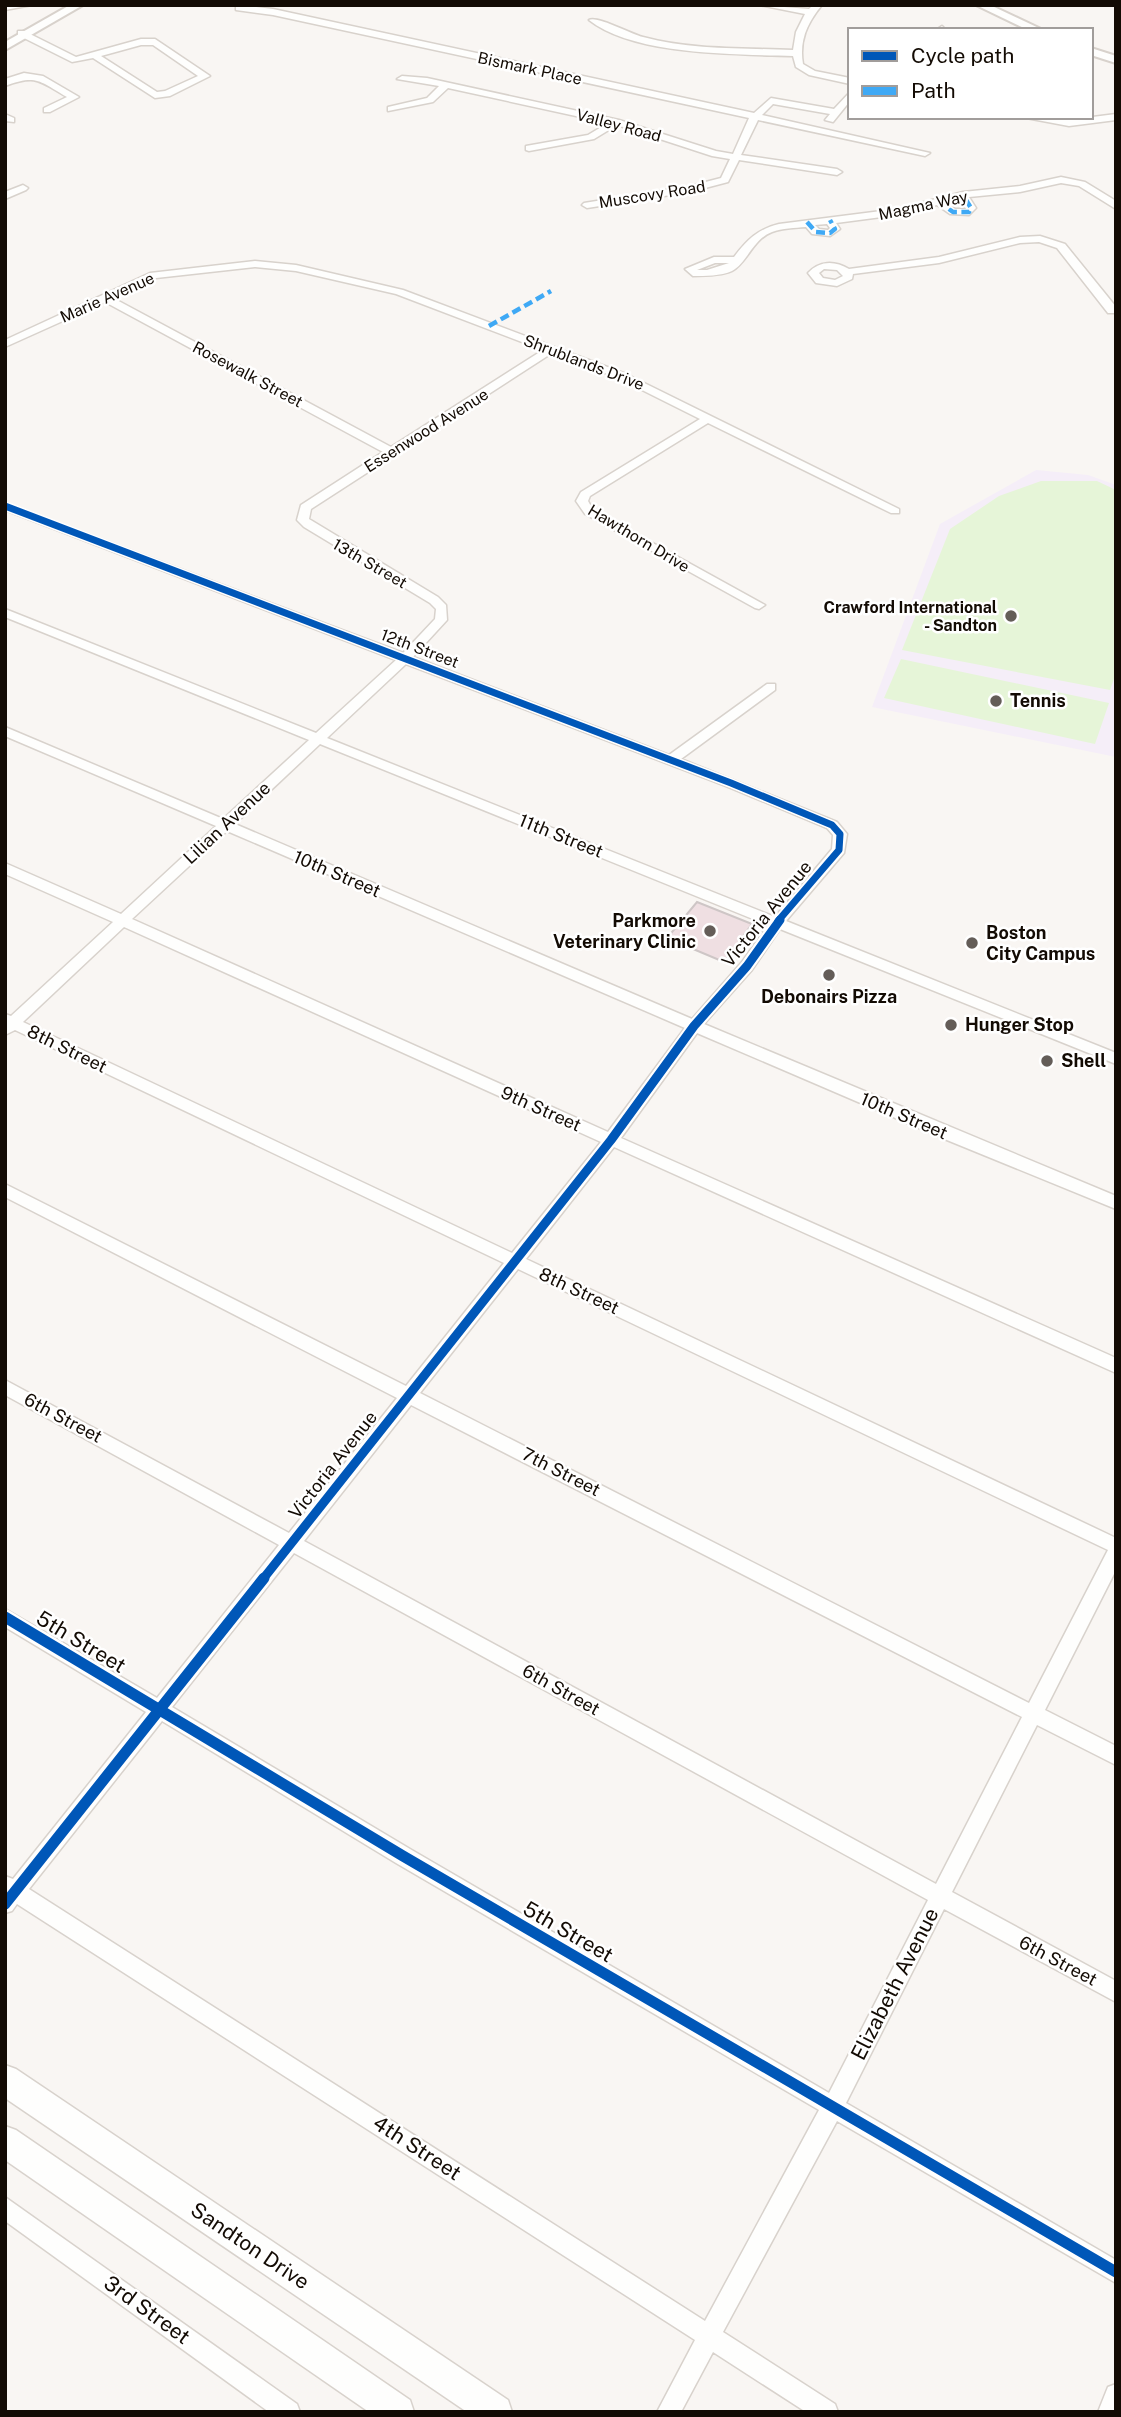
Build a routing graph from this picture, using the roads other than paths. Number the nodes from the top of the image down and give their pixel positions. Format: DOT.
graph roads {
  1 [pos="28,5"];
  2 [pos="69,5"];
  3 [pos="78,5"];
  4 [pos="763,5"];
  5 [pos="981,5"];
  6 [pos="5,7"];
  7 [pos="239,8"];
  8 [pos="814,9"];
  9 [pos="593,20"];
  10 [pos="1033,28"];
  11 [pos="23,34"];
  12 [pos="5,45"];
  13 [pos="1093,52"];
  14 [pos="798,53"];
  15 [pos="96,56"];
  16 [pos="1116,60"];
  17 [pos="401,79"];
  18 [pos="848,80"];
  19 [pos="5,83"];
  20 [pos="446,85"];
  21 [pos="848,97"];
  22 [pos="391,109"];
  23 [pos="47,110"];
  24 [pos="836,112"];
  25 [pos="1116,117"];
  26 [pos="754,118"];
  27 [pos="1040,119"];
  28 [pos="616,122"];
  29 [pos="821,131"];
  30 [pos="529,148"];
  31 [pos="925,153"];
  32 [pos="736,157"];
  33 [pos="837,172"];
  34 [pos="23,188"];
  35 [pos="963,195"];
  36 [pos="5,196"];
  37 [pos="938,201"];
  38 [pos="587,205"];
  39 [pos="1116,206"];
  40 [pos="734,260"];
  41 [pos="255,264"];
  42 [pos="847,272"];
  43 [pos="104,297"];
  44 [pos="1114,310"];
  45 [pos="5,344"];
  46 [pos="551,349"];
  47 [pos="709,418"];
  48 [pos="392,452"];
  49 [pos="5,506"];
  50 [pos="303,511"];
  51 [pos="895,511"];
  52 [pos="760,605"];
  53 [pos="443,612"];
  54 [pos="5,613"];
  55 [pos="405,657"];
  56 [pos="771,687"];
  57 [pos="5,731"];
  58 [pos="317,738"];
  59 [pos="671,760"];
  60 [pos="823,821"];
  61 [pos="222,826"];
  62 [pos="5,868"];
  63 [pos="124,921"];
  64 [pos="777,923"];
  65 [pos="8,1024"];
  66 [pos="694,1026"];
  67 [pos="1116,1059"];
  68 [pos="611,1140"];
  69 [pos="5,1190"];
  70 [pos="1116,1203"];
  71 [pos="514,1260"];
  72 [pos="1116,1366"];
  73 [pos="5,1387"];
  74 [pos="409,1394"];
  75 [pos="293,1543"];
  76 [pos="1116,1546"];
  77 [pos="1116,1552"];
  78 [pos="5,1617"];
  79 [pos="161,1710"];
  80 [pos="1033,1712"];
  81 [pos="1116,1756"];
  82 [pos="8,1894"];
  83 [pos="939,1897"];
  84 [pos="1116,1992"];
  85 [pos="5,2080"];
  86 [pos="833,2106"];
  87 [pos="5,2141"];
  88 [pos="5,2208"];
  89 [pos="1116,2272"];
  90 [pos="708,2334"];
  91 [pos="1116,2395"];
  92 [pos="289,2412"];
  93 [pos="398,2412"];
  94 [pos="496,2412"];
  95 [pos="668,2412"];
  96 [pos="827,2412"];
  97 [pos="1109,2412"];
  1 -- 6 [label="street"];
  2 -- 11 [label="street"];
  3 -- 11 [label="street"];
  4 -- 8 [label="street"];
  5 -- 10 [label="street"];
  7 -- 26 [label="street, Bismark Place"];
  8 -- 14 [label="street"];
  9 -- 14 [label="street"];
  11 -- 12 [label="street"];
  11 -- 15 [label="street"];
  13 -- 16 [label="street"];
  14 -- 18 [label="street"];
  15 -- 15 [label="street"];
  17 -- 20 [label="street, Valley Road"];
  19 -- 23 [label="street"];
  20 -- 22 [label="street"];
  20 -- 28 [label="street, Valley Road"];
  21 -- 24 [label="street"];
  24 -- 26 [label="street"];
  24 -- 29 [label="street"];
  25 -- 27 [label="street"];
  26 -- 29 [label="street, Bismark Place"];
  26 -- 32 [label="street, Muscovy Road"];
  28 -- 30 [label="street"];
  28 -- 32 [label="street, Valley Road"];
  29 -- 31 [label="street, Bismark Place"];
  32 -- 33 [label="street, Valley Road"];
  32 -- 38 [label="street, Muscovy Road"];
  34 -- 36 [label="street"];
  35 -- 37 [label="street, Magma Way"];
  35 -- 37 [label="street"];
  35 -- 39 [label="street, Magma Way"];
  37 -- 40 [label="street, Magma Way"];
  41 -- 43 [label="street, Marie Avenue"];
  41 -- 46 [label="street, Shrublands Drive"];
  42 -- 44 [label="street"];
  43 -- 45 [label="street, Marie Avenue"];
  43 -- 48 [label="street, Rosewalk Street"];
  46 -- 47 [label="street, Shrublands Drive"];
  46 -- 48 [label="street, Essenwood Avenue"];
  47 -- 51 [label="street, Shrublands Drive"];
  47 -- 52 [label="street, Hawthorn Drive"];
  48 -- 50 [label="street, Essenwood Avenue"];
  49 -- 55 [label="street, 12th Street"];
  50 -- 53 [label="street, 13th Street"];
  53 -- 55 [label="street, Lilian Avenue"];
  54 -- 58 [label="street, 11th Street"];
  55 -- 58 [label="street, Lilian Avenue"];
  55 -- 59 [label="street, 12th Street"];
  56 -- 59 [label="street"];
  57 -- 61 [label="street, 10th Street"];
  58 -- 61 [label="street, Lilian Avenue"];
  58 -- 64 [label="street, 11th Street"];
  59 -- 60 [label="street, 12th Street"];
  60 -- 64 [label="street, Victoria Avenue"];
  61 -- 63 [label="street, Lilian Avenue"];
  61 -- 66 [label="street, 10th Street"];
  62 -- 63 [label="street, 9th Street"];
  63 -- 65 [label="street, Lilian Avenue"];
  63 -- 68 [label="street, 9th Street"];
  64 -- 66 [label="street, Victoria Avenue"];
  64 -- 67 [label="street, 11th Street"];
  65 -- 71 [label="street, 8th Street"];
  66 -- 68 [label="street, Victoria Avenue"];
  66 -- 70 [label="street, 10th Street"];
  68 -- 71 [label="street, Victoria Avenue"];
  68 -- 72 [label="street, 9th Street"];
  69 -- 74 [label="street, 7th Street"];
  71 -- 74 [label="street, Victoria Avenue"];
  71 -- 76 [label="street, 8th Street"];
  73 -- 75 [label="street, 6th Street"];
  74 -- 75 [label="street, Victoria Avenue"];
  74 -- 80 [label="street, 7th Street"];
  75 -- 79 [label="street, Victoria Avenue"];
  75 -- 83 [label="street, 6th Street"];
  77 -- 80 [label="street, Elizabeth Avenue"];
  78 -- 79 [label="street, 5th Street"];
  79 -- 82 [label="street, Victoria Avenue"];
  79 -- 86 [label="street, 5th Street"];
  80 -- 81 [label="street, 7th Street"];
  80 -- 83 [label="street, Elizabeth Avenue"];
  82 -- 90 [label="street, 4th Street"];
  83 -- 84 [label="street, 6th Street"];
  83 -- 86 [label="street, Elizabeth Avenue"];
  85 -- 94 [label="main road, Sandton Drive"];
  86 -- 89 [label="street, 5th Street"];
  86 -- 90 [label="street, Elizabeth Avenue"];
  87 -- 93 [label="main road"];
  88 -- 92 [label="street, 3rd Street"];
  90 -- 95 [label="street, Elizabeth Avenue"];
  90 -- 96 [label="street, 4th Street"];
  91 -- 97 [label="street"];
}
